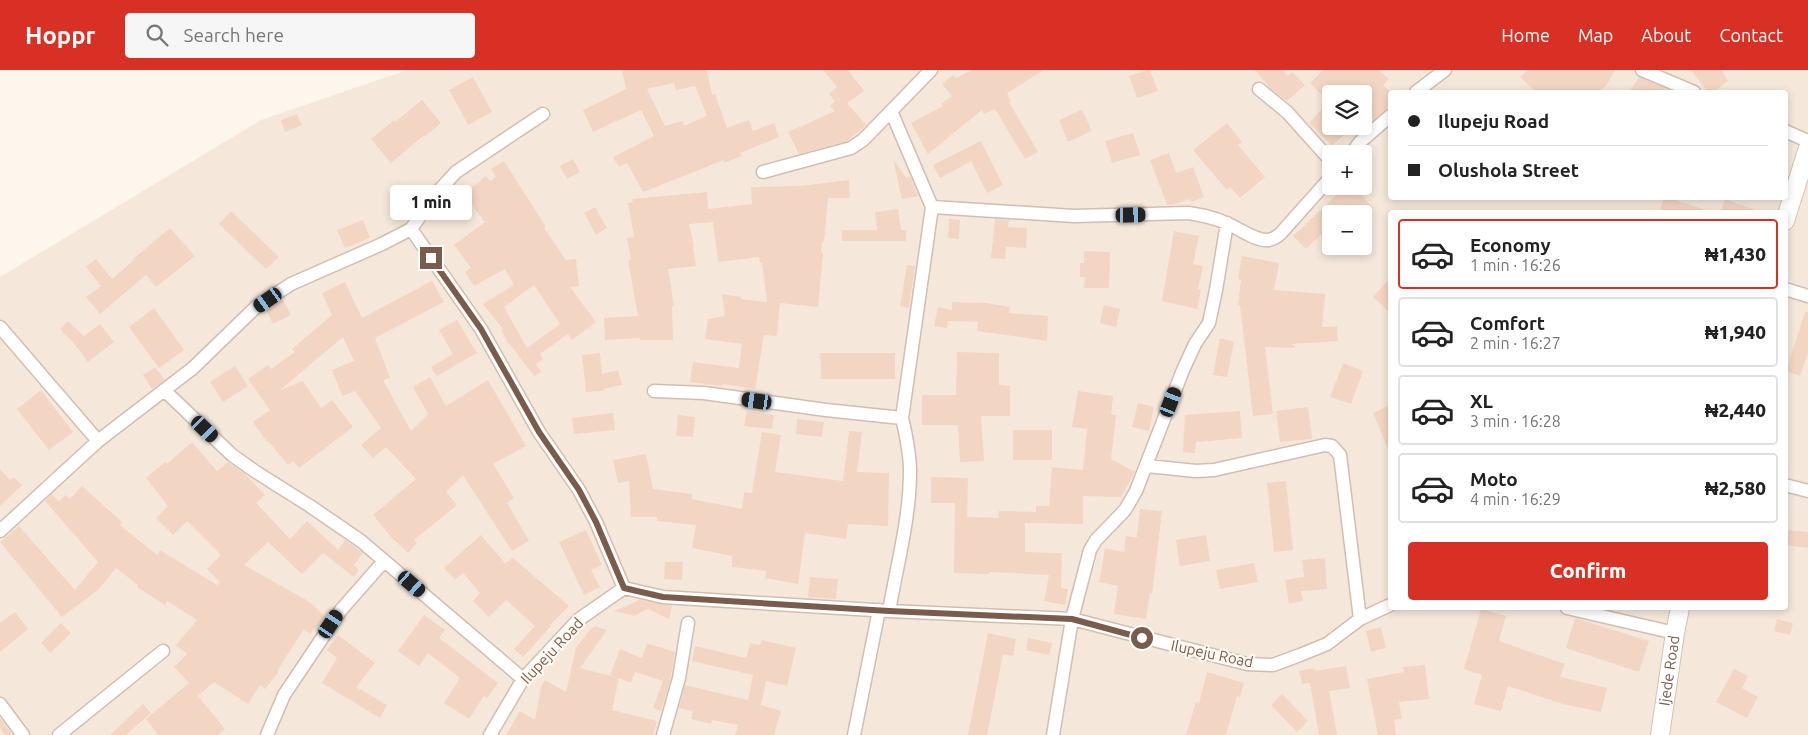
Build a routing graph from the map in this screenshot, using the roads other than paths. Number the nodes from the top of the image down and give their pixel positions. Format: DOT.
graph roads {
  1 [pos="931,70"];
  2 [pos="1445,70"];
  3 [pos="1642,70"];
  4 [pos="1258,89"];
  5 [pos="1419,90"];
  6 [pos="1689,90"];
  7 [pos="891,111"];
  8 [pos="543,114"];
  9 [pos="1388,118"];
  10 [pos="1788,132"];
  11 [pos="1808,141"];
  12 [pos="1358,145"];
  13 [pos="1808,148"];
  14 [pos="1322,151"];
  15 [pos="763,172"];
  16 [pos="1322,187"];
  17 [pos="932,207"];
  18 [pos="1788,211"];
  19 [pos="1227,223"];
  20 [pos="411,229"];
  21 [pos="1788,291"];
  22 [pos="1808,296"];
  23 [pos="0,327"];
  24 [pos="164,390"];
  25 [pos="654,391"];
  26 [pos="902,418"];
  27 [pos="98,441"];
  28 [pos="1147,466"];
  29 [pos="1788,486"];
  30 [pos="1808,491"];
  31 [pos="0,531"];
  32 [pos="384,561"];
  33 [pos="624,588"];
  34 [pos="1388,605"];
  35 [pos="1576,610"];
  36 [pos="1680,610"];
  37 [pos="884,611"];
  38 [pos="1072,619"];
  39 [pos="1360,619"];
  40 [pos="688,623"];
  41 [pos="1675,632"];
  42 [pos="163,651"];
  43 [pos="523,679"];
  44 [pos="0,704"];
  45 [pos="23,735"];
  46 [pos="59,735"];
  47 [pos="267,735"];
  48 [pos="490,735"];
  49 [pos="663,735"];
  50 [pos="854,735"];
  51 [pos="1053,735"];
  52 [pos="1660,735"];
  1 -- 7 [label="street"];
  2 -- 5 [label="street"];
  3 -- 6 [label="street"];
  4 -- 14 [label="street"];
  7 -- 15 [label="street"];
  7 -- 17 [label="street"];
  8 -- 20 [label="street"];
  9 -- 12 [label="street"];
  10 -- 11 [label="street"];
  13 -- 18 [label="main road"];
  16 -- 19 [label="street"];
  17 -- 19 [label="street"];
  17 -- 26 [label="street"];
  19 -- 28 [label="street"];
  20 -- 24 [label="street"];
  20 -- 33 [label="street"];
  21 -- 22 [label="street"];
  23 -- 27 [label="street"];
  24 -- 27 [label="street"];
  24 -- 32 [label="street"];
  25 -- 26 [label="street"];
  26 -- 37 [label="street"];
  27 -- 31 [label="street"];
  28 -- 38 [label="street"];
  28 -- 39 [label="street"];
  29 -- 30 [label="street"];
  32 -- 43 [label="street"];
  32 -- 47 [label="street"];
  33 -- 37 [label="street, Ilupeju Road"];
  33 -- 43 [label="street, Ilupeju Road"];
  34 -- 39 [label="street, Ilupeju Road"];
  35 -- 41 [label="street"];
  36 -- 41 [label="main road, Ijede Road"];
  37 -- 38 [label="street, Ilupeju Road"];
  37 -- 50 [label="street"];
  38 -- 39 [label="street, Ilupeju Road"];
  38 -- 51 [label="street"];
  40 -- 49 [label="street"];
  41 -- 52 [label="main road, Ijede Road"];
  42 -- 46 [label="street"];
  43 -- 48 [label="street, Ilupeju Road"];
  44 -- 45 [label="street"];
}
